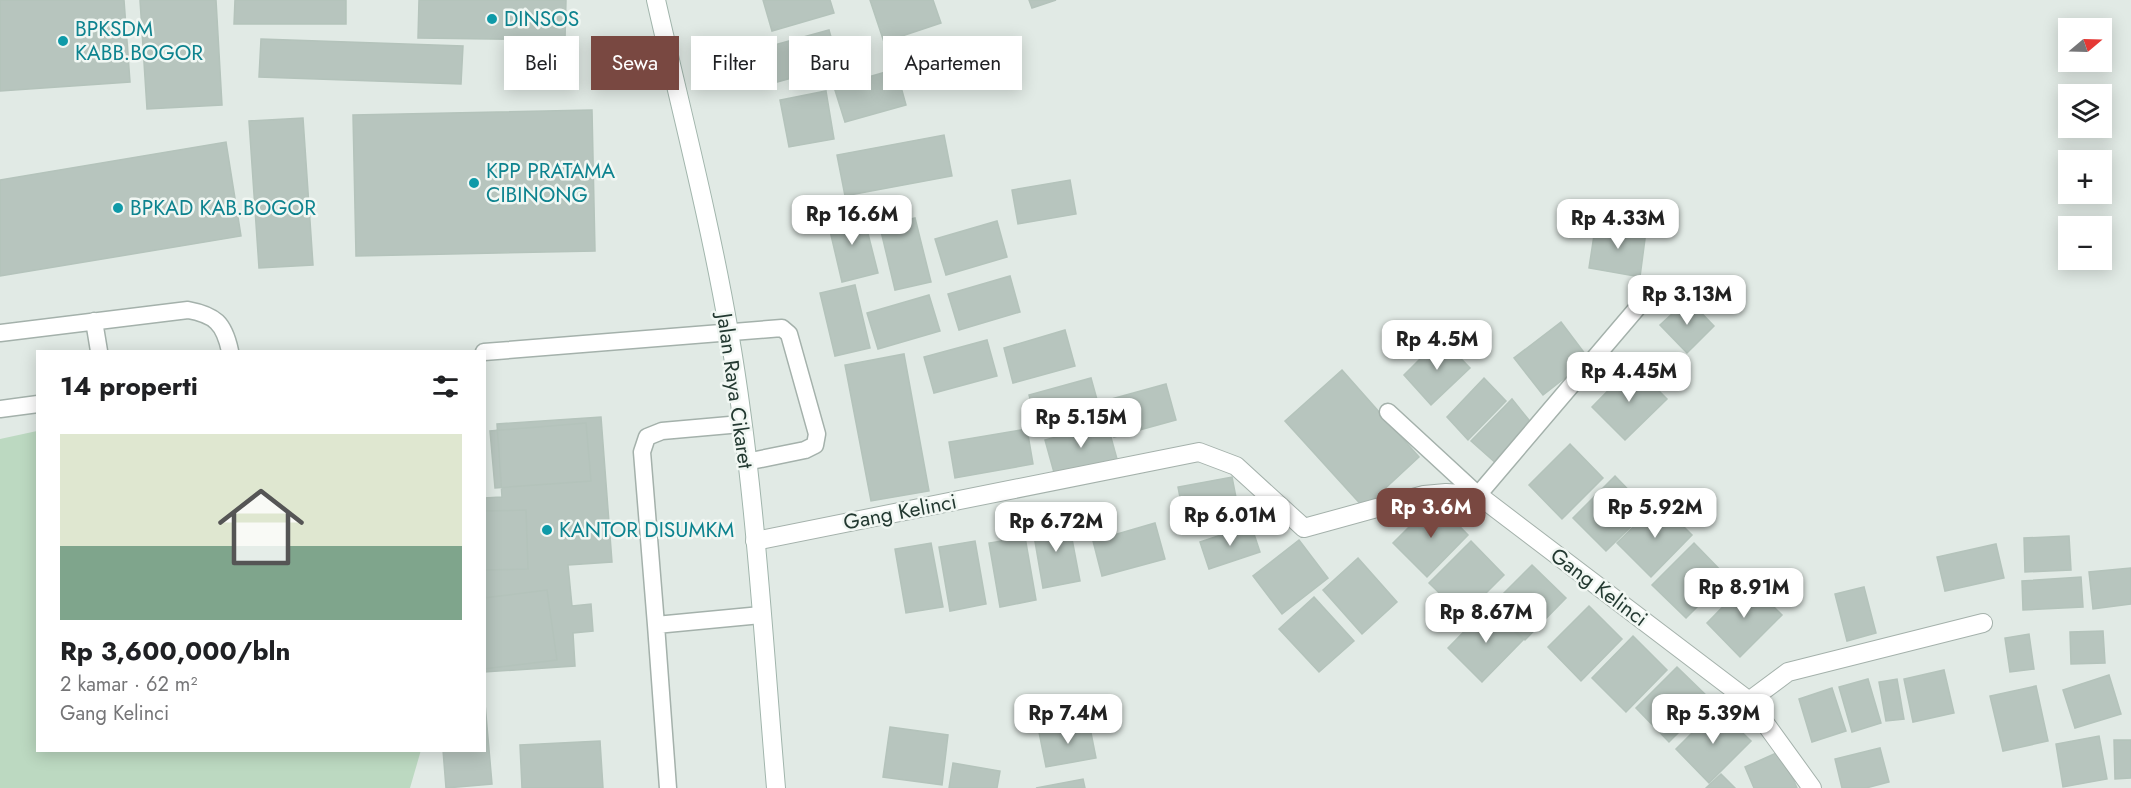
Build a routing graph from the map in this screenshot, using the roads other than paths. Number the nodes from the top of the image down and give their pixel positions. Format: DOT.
graph roads {
  1 [pos="656,0"];
  2 [pos="1655,287"];
  3 [pos="94,321"];
  4 [pos="0,333"];
  5 [pos="729,333"];
  6 [pos="99,350"];
  7 [pos="230,350"];
  8 [pos="486,352"];
  9 [pos="36,404"];
  10 [pos="0,409"];
  11 [pos="1388,412"];
  12 [pos="741,424"];
  13 [pos="746,462"];
  14 [pos="1478,495"];
  15 [pos="755,541"];
  16 [pos="761,615"];
  17 [pos="1983,622"];
  18 [pos="656,625"];
  19 [pos="1749,701"];
  20 [pos="668,788"];
  21 [pos="776,788"];
  22 [pos="1812,788"];
  1 -- 5 [label="street, Jalan Raya Cikaret"];
  2 -- 14 [label="lane"];
  3 -- 4 [label="lane"];
  3 -- 6 [label="lane"];
  3 -- 7 [label="lane"];
  5 -- 8 [label="lane"];
  5 -- 12 [label="street, Jalan Raya Cikaret"];
  5 -- 13 [label="lane"];
  9 -- 10 [label="lane"];
  11 -- 14 [label="lane, Gang Kelinci"];
  12 -- 13 [label="street, Jalan Raya Cikaret"];
  12 -- 18 [label="lane"];
  13 -- 15 [label="street, Jalan Raya Cikaret"];
  14 -- 15 [label="street, Gang Kelinci"];
  14 -- 19 [label="street, Gang Kelinci"];
  15 -- 16 [label="street, Jalan Raya Cikaret"];
  16 -- 18 [label="lane"];
  16 -- 21 [label="street, Jalan Raya Cikaret"];
  17 -- 19 [label="street"];
  18 -- 20 [label="lane"];
  19 -- 22 [label="street, Gang Kelinci"];
}
